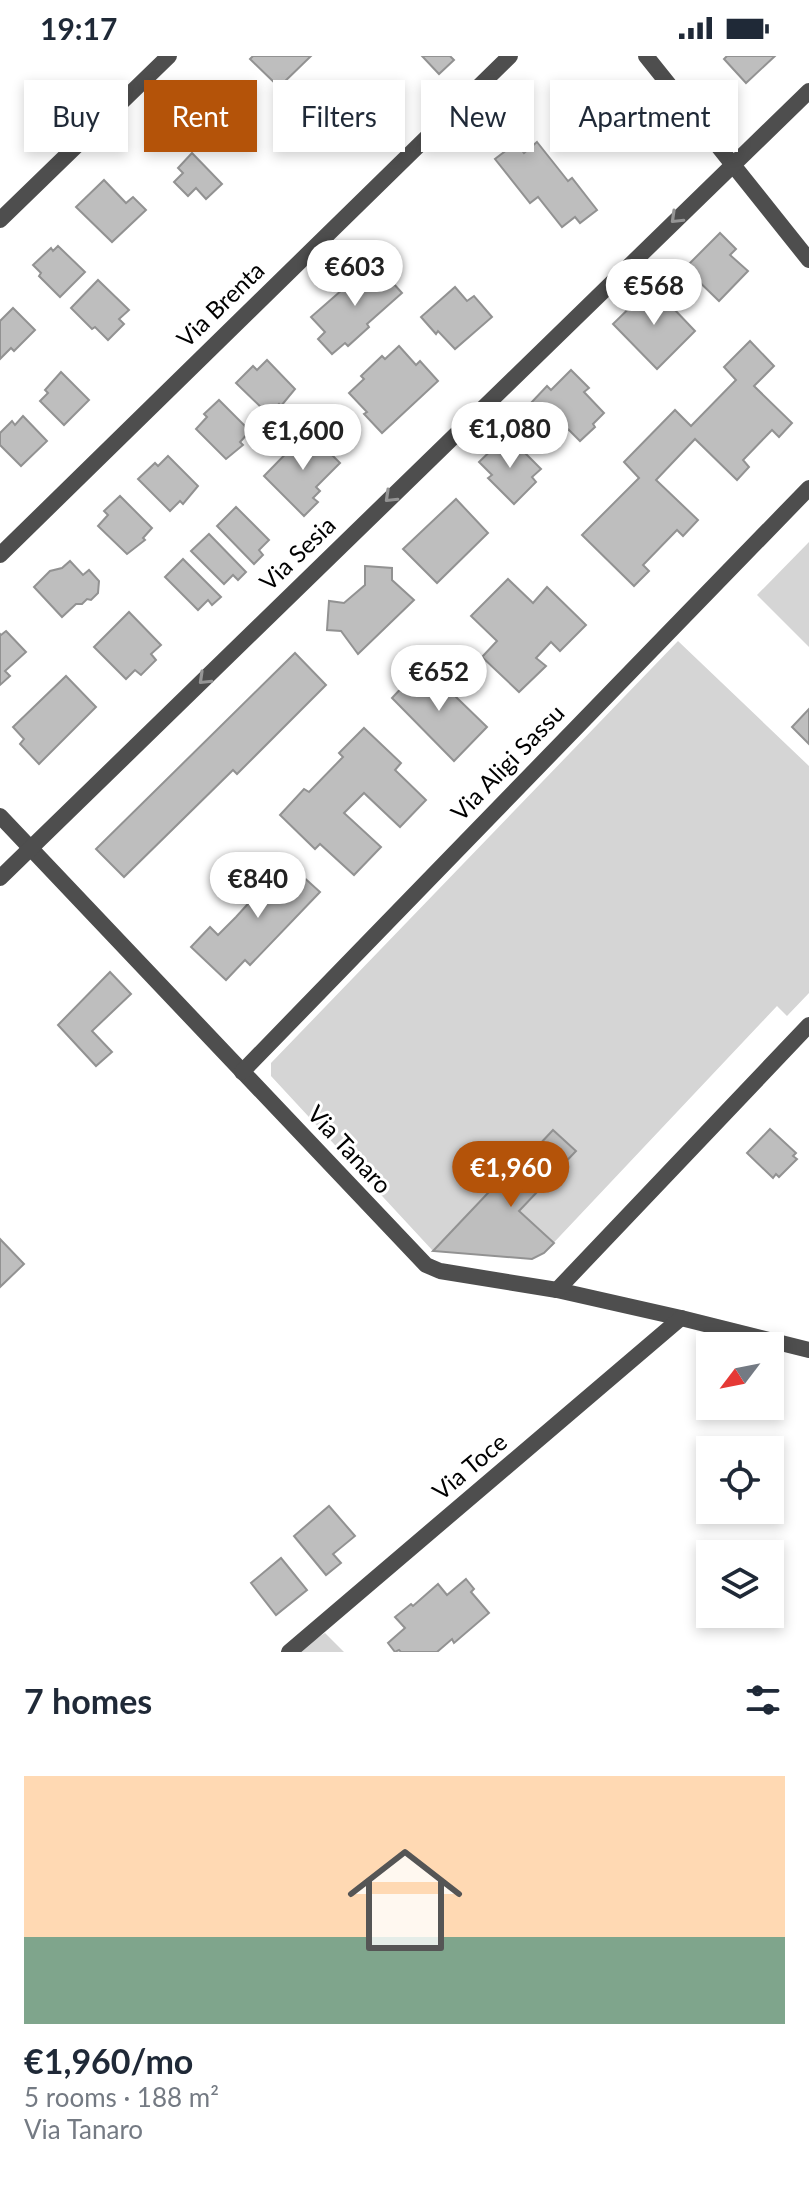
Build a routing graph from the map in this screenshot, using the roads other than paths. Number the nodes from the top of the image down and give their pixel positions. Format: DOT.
graph roads {
  1 [pos="169,56"];
  2 [pos="510,56"];
  3 [pos="646,56"];
  4 [pos="809,91"];
  5 [pos="732,164"];
  6 [pos="0,220"];
  7 [pos="809,260"];
  8 [pos="809,488"];
  9 [pos="0,555"];
  10 [pos="0,816"];
  11 [pos="31,847"];
  12 [pos="0,878"];
  13 [pos="809,1025"];
  14 [pos="242,1072"];
  15 [pos="557,1290"];
  16 [pos="681,1318"];
  17 [pos="809,1350"];
  18 [pos="289,1652"];
  1 -- 6 [label="street"];
  2 -- 9 [label="street, Via Brenta"];
  3 -- 5 [label="street"];
  4 -- 5 [label="street, Via Sesia"];
  5 -- 7 [label="street"];
  5 -- 11 [label="street, Via Sesia, one-way"];
  8 -- 14 [label="street, Via Aligi Sassu"];
  10 -- 11 [label="street, Via Tanaro"];
  11 -- 12 [label="street, Via Sesia"];
  11 -- 14 [label="street, Via Tanaro"];
  13 -- 15 [label="street"];
  14 -- 15 [label="street, Via Tanaro"];
  15 -- 16 [label="street, Via Tanaro"];
  16 -- 17 [label="street, Via Tanaro"];
  16 -- 18 [label="street, Via Toce"];
}
